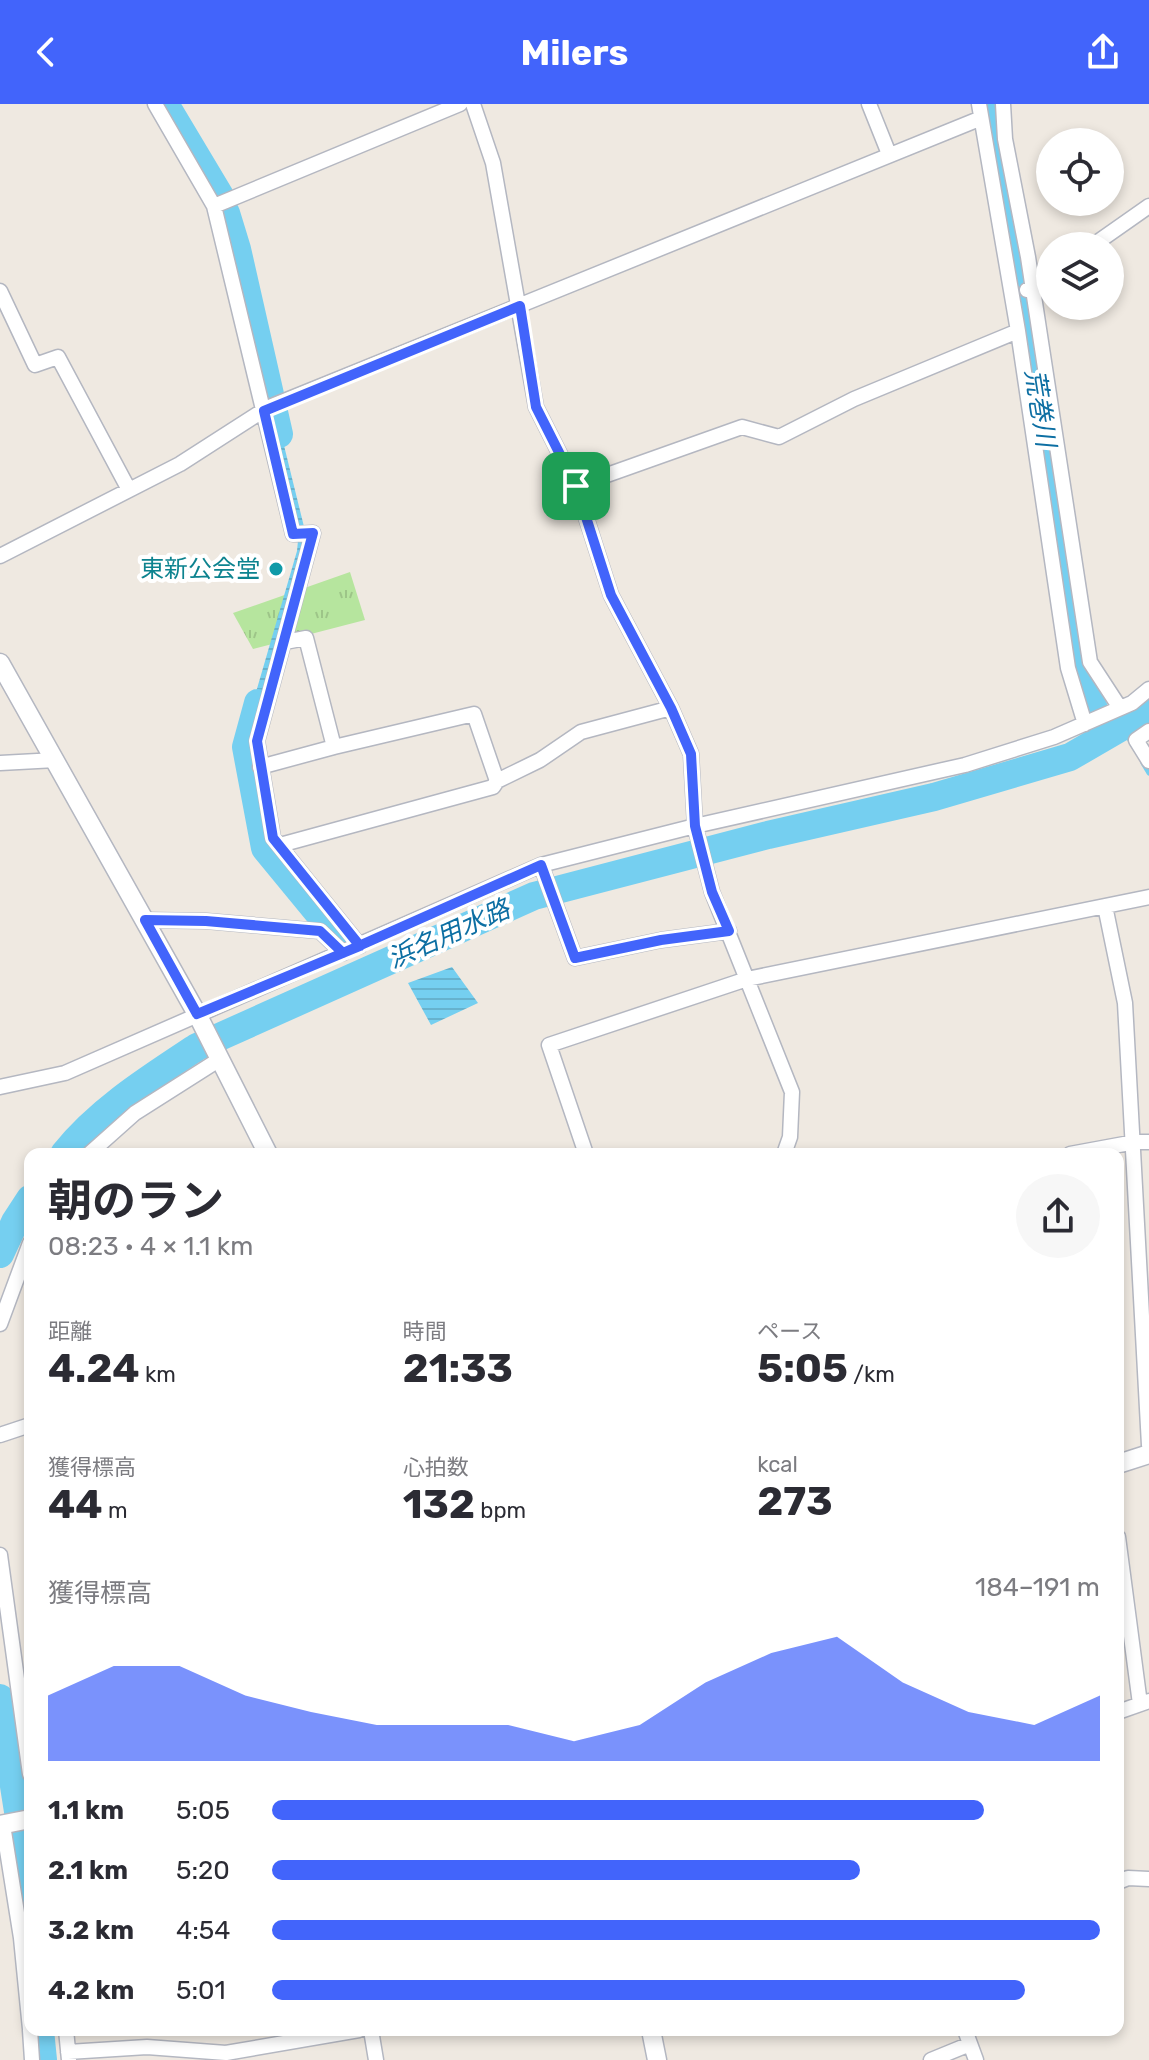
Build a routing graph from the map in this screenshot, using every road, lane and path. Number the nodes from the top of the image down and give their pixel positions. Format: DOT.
graph roads {
  1 [pos="155,104"];
  2 [pos="460,104"];
  3 [pos="473,104"];
  4 [pos="869,104"];
  5 [pos="1003,104"];
  6 [pos="979,112"];
  7 [pos="889,154"];
  8 [pos="214,206"];
  9 [pos="1149,206"];
  10 [pos="1112,232"];
  11 [pos="1036,283"];
  12 [pos="0,291"];
  13 [pos="1020,291"];
  14 [pos="520,306"];
  15 [pos="1018,331"];
  16 [pos="270,408"];
  17 [pos="576,486"];
  18 [pos="128,488"];
  19 [pos="0,556"];
  20 [pos="285,642"];
  21 [pos="0,663"];
  22 [pos="1149,689"];
  23 [pos="671,708"];
  24 [pos="1120,708"];
  25 [pos="1085,724"];
  26 [pos="1149,731"];
  27 [pos="334,747"];
  28 [pos="56,760"];
  29 [pos="1149,761"];
  30 [pos="0,763"];
  31 [pos="260,767"];
  32 [pos="497,781"];
  33 [pos="696,830"];
  34 [pos="280,845"];
  35 [pos="541,865"];
  36 [pos="1149,897"];
  37 [pos="1105,906"];
  38 [pos="145,920"];
  39 [pos="729,931"];
  40 [pos="360,946"];
  41 [pos="343,953"];
  42 [pos="747,979"];
  43 [pos="200,1021"];
  44 [pos="220,1059"];
  45 [pos="0,1087"];
  46 [pos="1142,1142"];
  47 [pos="96,1148"];
  48 [pos="265,1148"];
  49 [pos="584,1148"];
  50 [pos="786,1148"];
  51 [pos="1106,1148"];
  52 [pos="24,1259"];
  53 [pos="0,1324"];
  54 [pos="24,1427"];
  55 [pos="0,1435"];
  56 [pos="1149,1445"];
  57 [pos="1149,1454"];
  58 [pos="1124,1462"];
  59 [pos="0,1555"];
  60 [pos="1124,1574"];
  61 [pos="1145,1702"];
  62 [pos="1124,1710"];
  63 [pos="24,1730"];
  64 [pos="24,1821"];
  65 [pos="4,1825"];
  66 [pos="1149,1879"];
  67 [pos="1124,1880"];
  68 [pos="24,1969"];
  69 [pos="30,2036"];
  70 [pos="67,2036"];
  71 [pos="324,2036"];
  72 [pos="372,2036"];
  73 [pos="652,2036"];
  74 [pos="968,2037"];
  75 [pos="69,2056"];
  76 [pos="32,2060"];
  77 [pos="376,2060"];
  78 [pos="657,2060"];
  79 [pos="931,2060"];
  80 [pos="976,2060"];
  1 -- 8 [label="street"];
  2 -- 8 [label="street"];
  3 -- 14 [label="street"];
  4 -- 7 [label="street"];
  5 -- 13 [label="street"];
  6 -- 7 [label="street"];
  6 -- 13 [label="street"];
  7 -- 14 [label="street"];
  8 -- 16 [label="street"];
  9 -- 10 [label="street"];
  11 -- 13 [label="street"];
  12 -- 18 [label="street"];
  13 -- 15 [label="street"];
  13 -- 24 [label="street"];
  14 -- 16 [label="street"];
  14 -- 17 [label="street"];
  15 -- 17 [label="street"];
  15 -- 25 [label="street"];
  16 -- 18 [label="street"];
  16 -- 20 [label="street"];
  17 -- 23 [label="street"];
  18 -- 19 [label="street"];
  20 -- 27 [label="street"];
  20 -- 31 [label="street"];
  21 -- 28 [label="street"];
  22 -- 24 [label="street"];
  23 -- 32 [label="street"];
  23 -- 33 [label="street"];
  24 -- 25 [label="street"];
  25 -- 33 [label="street"];
  26 -- 29 [label="street"];
  27 -- 31 [label="street"];
  27 -- 32 [label="street"];
  28 -- 30 [label="street"];
  28 -- 38 [label="street"];
  31 -- 34 [label="street"];
  32 -- 34 [label="street"];
  33 -- 35 [label="street"];
  33 -- 39 [label="street"];
  34 -- 40 [label="street"];
  35 -- 39 [label="street"];
  35 -- 40 [label="street"];
  36 -- 37 [label="street"];
  37 -- 42 [label="street"];
  37 -- 46 [label="street"];
  38 -- 41 [label="street"];
  38 -- 43 [label="street"];
  39 -- 42 [label="street"];
  40 -- 41 [label="street"];
  41 -- 43 [label="street"];
  42 -- 49 [label="street"];
  42 -- 50 [label="street"];
  43 -- 44 [label="street"];
  43 -- 45 [label="street"];
  44 -- 47 [label="street"];
  44 -- 48 [label="street"];
  46 -- 51 [label="street"];
  46 -- 56 [label="street"];
  52 -- 53 [label="street"];
  54 -- 55 [label="street"];
  57 -- 58 [label="street"];
  59 -- 63 [label="street"];
  60 -- 61 [label="street"];
  61 -- 62 [label="street"];
  64 -- 65 [label="street"];
  65 -- 68 [label="street"];
  66 -- 67 [label="street"];
  69 -- 76 [label="street"];
  70 -- 75 [label="street"];
  71 -- 75 [label="street"];
  72 -- 77 [label="street"];
  73 -- 78 [label="street"];
  74 -- 79 [label="street"];
  74 -- 80 [label="street"];
}
